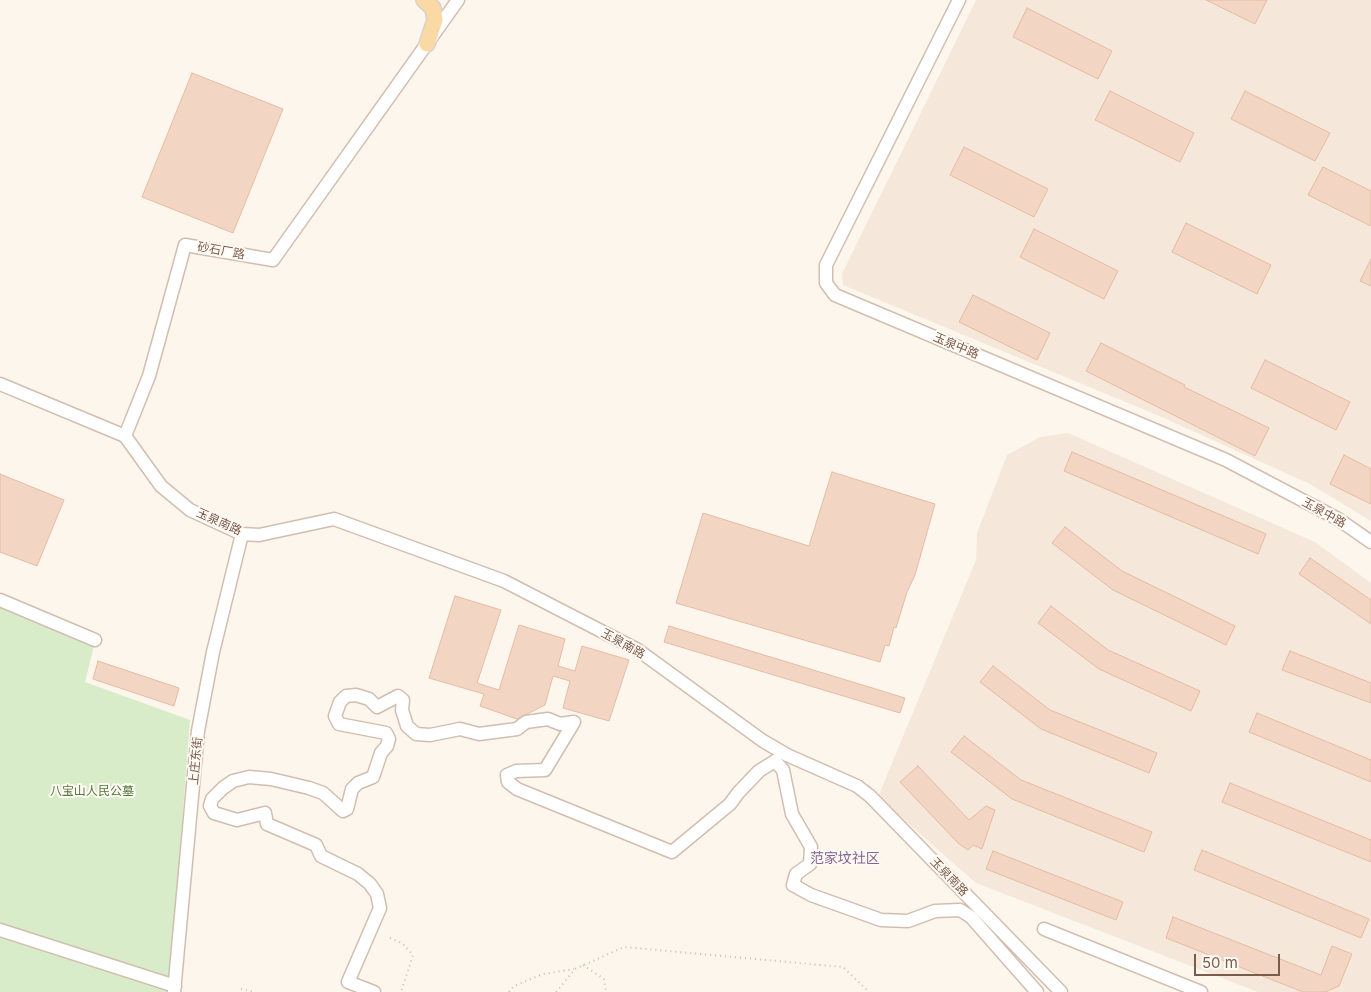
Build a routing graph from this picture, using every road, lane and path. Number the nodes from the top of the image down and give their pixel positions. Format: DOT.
graph roads {
  1 [pos="424,0"];
  2 [pos="458,0"];
  3 [pos="959,0"];
  4 [pos="427,44"];
  5 [pos="0,384"];
  6 [pos="125,436"];
  7 [pos="242,534"];
  8 [pos="1371,542"];
  9 [pos="0,600"];
  10 [pos="96,640"];
  11 [pos="1044,929"];
  12 [pos="0,930"];
  13 [pos="390,938"];
  14 [pos="583,965"];
  15 [pos="575,968"];
  16 [pos="175,989"];
  17 [pos="241,989"];
  18 [pos="254,992"];
  19 [pos="374,992"];
  20 [pos="401,992"];
  21 [pos="509,992"];
  22 [pos="556,992"];
  23 [pos="606,992"];
  24 [pos="868,992"];
  25 [pos="1037,992"];
  26 [pos="1061,992"];
  27 [pos="1201,992"];
  1 -- 4 [label="main road"];
  2 -- 4 [label="street, 砂石厂路"];
  3 -- 8 [label="street, 玉泉中路"];
  4 -- 6 [label="street, 砂石厂路"];
  5 -- 6 [label="street"];
  6 -- 7 [label="street, 玉泉南路"];
  7 -- 16 [label="street, 上庄东街"];
  7 -- 26 [label="street, 玉泉南路"];
  9 -- 10 [label="street"];
  11 -- 27 [label="street"];
  12 -- 16 [label="street"];
  13 -- 20 [label="path"];
  14 -- 15 [label="path"];
  14 -- 23 [label="path"];
  14 -- 24 [label="path"];
  15 -- 21 [label="path"];
  15 -- 22 [label="path"];
  17 -- 18 [label="path"];
  19 -- 25 [label="street"];
}
